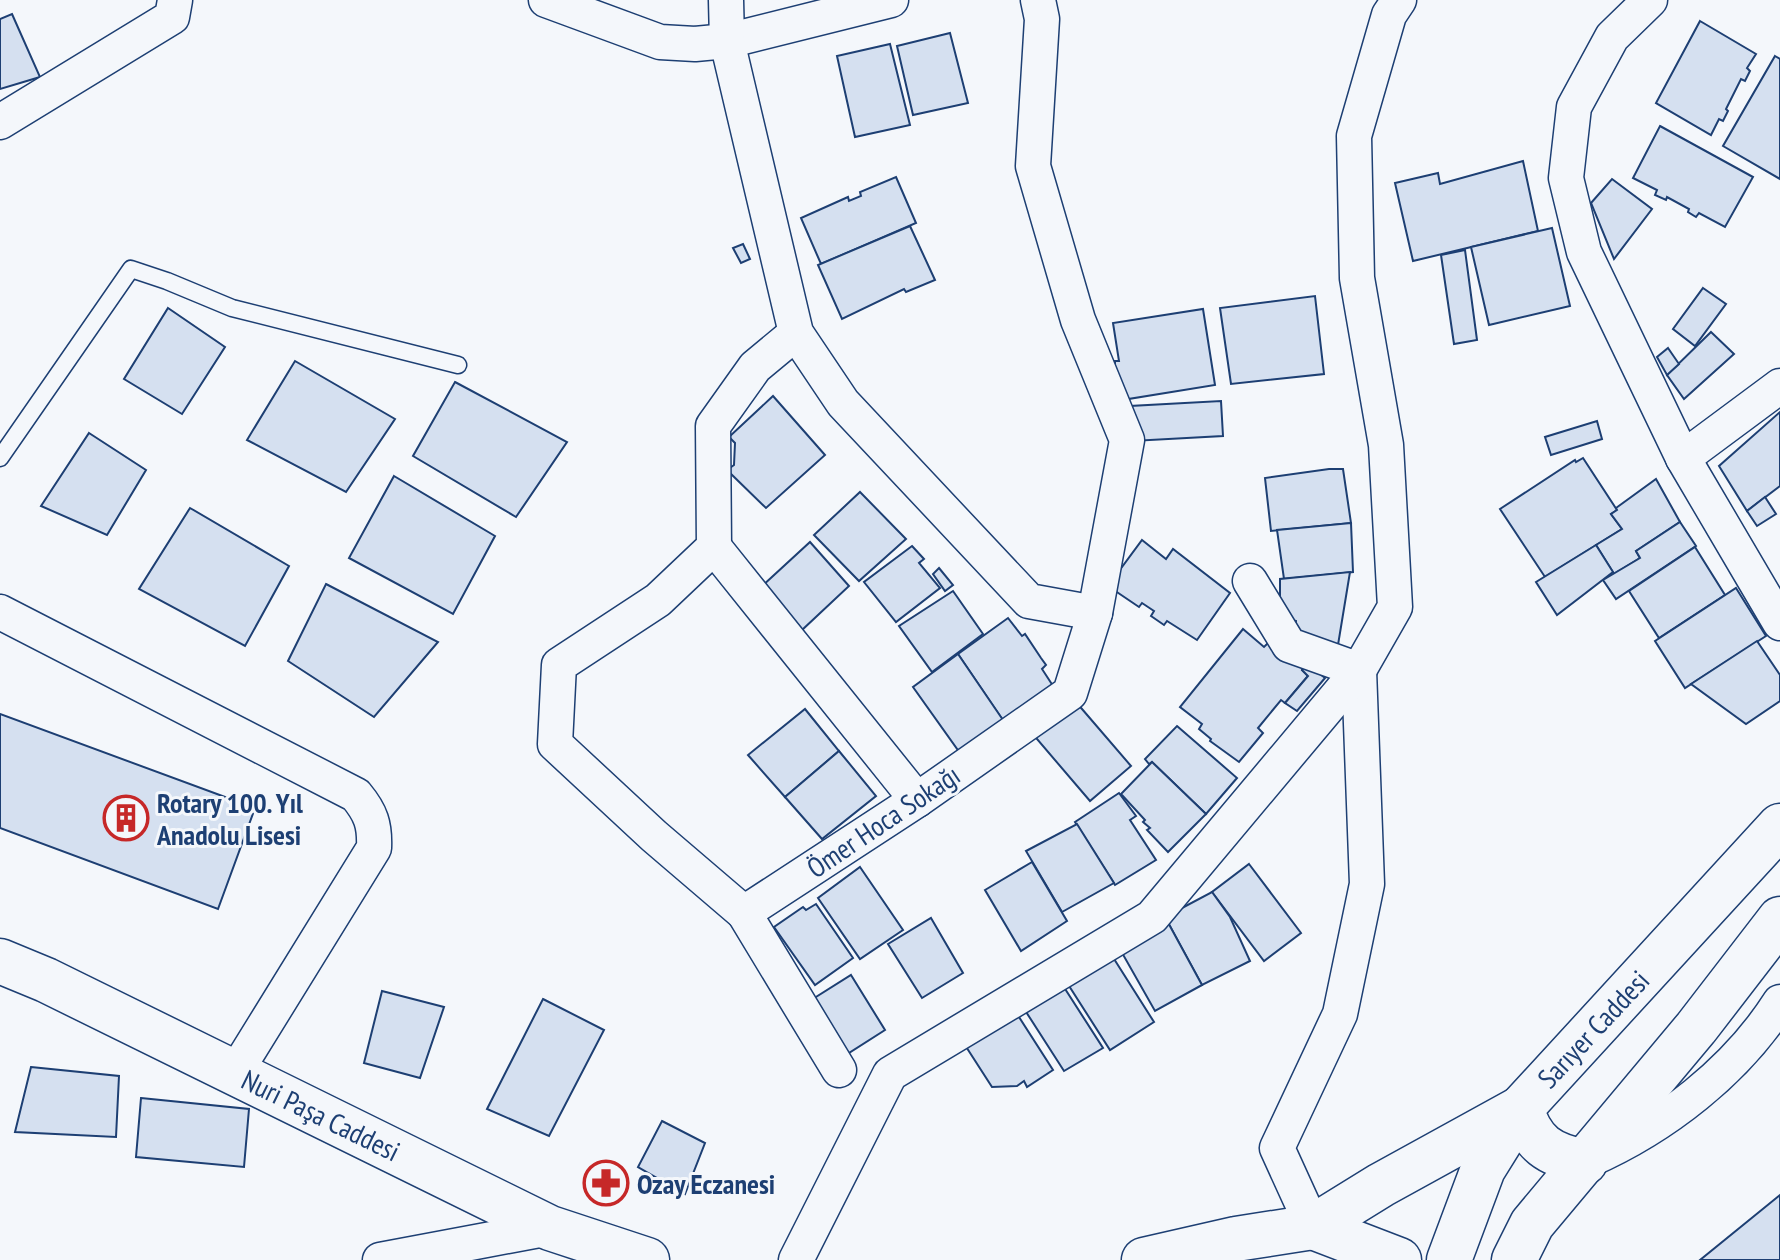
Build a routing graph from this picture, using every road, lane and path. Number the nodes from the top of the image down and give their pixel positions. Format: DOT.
graph roads {
  1 [pos="175,0"];
  2 [pos="546,0"];
  3 [pos="726,0"];
  4 [pos="891,0"];
  5 [pos="1038,0"];
  6 [pos="1399,0"];
  7 [pos="1650,0"];
  8 [pos="727,41"];
  9 [pos="0,122"];
  10 [pos="796,333"];
  11 [pos="458,365"];
  12 [pos="1780,386"];
  13 [pos="0,458"];
  14 [pos="1683,458"];
  15 [pos="714,547"];
  16 [pos="1250,581"];
  17 [pos="0,612"];
  18 [pos="1095,613"];
  19 [pos="1780,623"];
  20 [pos="1359,670"];
  21 [pos="917,800"];
  22 [pos="1780,826"];
  23 [pos="1721,889"];
  24 [pos="744,913"];
  25 [pos="1776,936"];
  26 [pos="0,961"];
  27 [pos="1780,1002"];
  28 [pos="839,1070"];
  29 [pos="235,1073"];
  30 [pos="1521,1108"];
  31 [pos="1585,1162"];
  32 [pos="1313,1227"];
  33 [pos="550,1228"];
  34 [pos="1523,1242"];
  35 [pos="380,1260"];
  36 [pos="647,1260"];
  37 [pos="796,1260"];
  38 [pos="1144,1260"];
  39 [pos="1399,1260"];
  40 [pos="1449,1260"];
  41 [pos="1479,1260"];
  1 -- 9 [label="street"];
  2 -- 8 [label="street"];
  3 -- 8 [label="street"];
  4 -- 8 [label="street"];
  5 -- 18 [label="street, Ömer Hoca Sokağı"];
  6 -- 20 [label="street"];
  7 -- 14 [label="street"];
  8 -- 10 [label="street"];
  10 -- 15 [label="street"];
  10 -- 18 [label="street"];
  11 -- 13 [label="lane"];
  12 -- 14 [label="street"];
  14 -- 19 [label="street"];
  15 -- 21 [label="street"];
  15 -- 24 [label="street"];
  16 -- 20 [label="street"];
  17 -- 29 [label="street"];
  18 -- 21 [label="street, Ömer Hoca Sokağı"];
  20 -- 32 [label="street"];
  20 -- 37 [label="street"];
  21 -- 24 [label="street, Ömer Hoca Sokağı"];
  22 -- 23 [label="street, Sarıyer Caddesi"];
  23 -- 25 [label="street"];
  23 -- 30 [label="street, Sarıyer Caddesi"];
  24 -- 28 [label="street"];
  25 -- 31 [label="street"];
  26 -- 29 [label="street, Nuri Paşa Caddesi"];
  27 -- 31 [label="street"];
  29 -- 33 [label="street, Nuri Paşa Caddesi"];
  30 -- 31 [label="street"];
  30 -- 32 [label="street"];
  30 -- 40 [label="street, Sarıyer Caddesi"];
  31 -- 34 [label="street"];
  32 -- 38 [label="street"];
  32 -- 39 [label="street"];
  33 -- 35 [label="street"];
  33 -- 36 [label="street, Nuri Paşa Caddesi"];
  34 -- 41 [label="street"];
}
